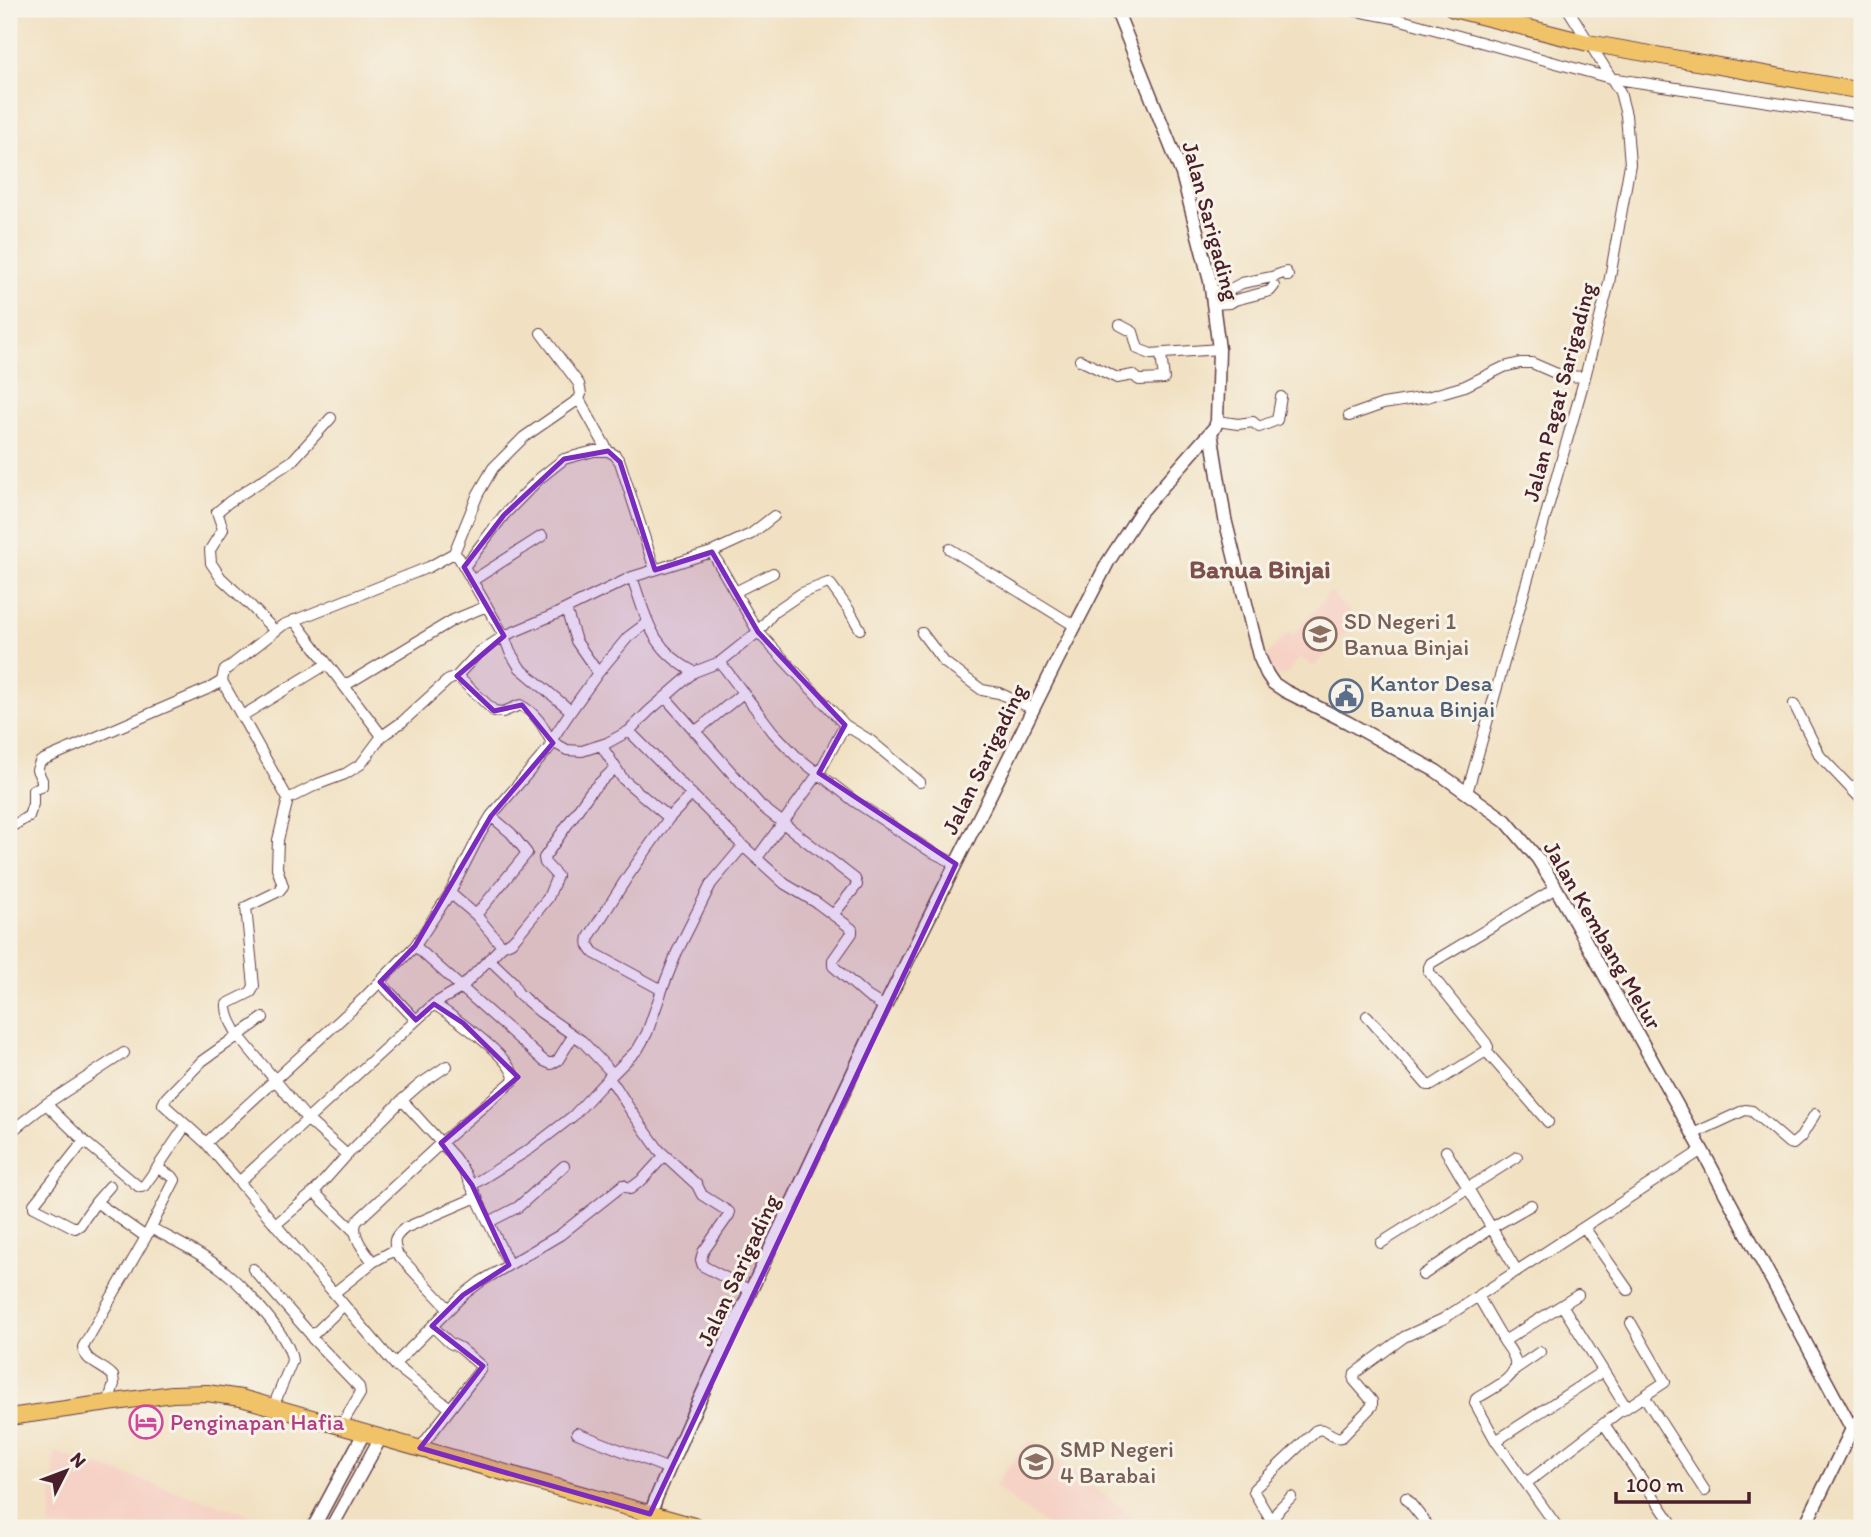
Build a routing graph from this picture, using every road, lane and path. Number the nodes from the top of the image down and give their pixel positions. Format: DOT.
graph roads {
  1 [pos="1115,9"];
  2 [pos="1346,9"];
  3 [pos="1453,9"];
  4 [pos="1568,9"];
  5 [pos="1588,43"];
  6 [pos="1610,78"];
  7 [pos="1862,91"];
  8 [pos="1862,116"];
  9 [pos="1289,276"];
  10 [pos="1274,286"];
  11 [pos="1212,297"];
  12 [pos="1120,325"];
  13 [pos="541,333"];
  14 [pos="1219,349"];
  15 [pos="1161,354"];
  16 [pos="1080,360"];
  17 [pos="1585,377"];
  18 [pos="1281,397"];
  19 [pos="579,398"];
  20 [pos="1349,416"];
  21 [pos="331,418"];
  22 [pos="1214,427"];
  23 [pos="608,451"];
  24 [pos="774,516"];
  25 [pos="542,536"];
  26 [pos="950,549"];
  27 [pos="712,552"];
  28 [pos="454,553"];
  29 [pos="464,567"];
  30 [pos="655,570"];
  31 [pos="773,573"];
  32 [pos="632,577"];
  33 [pos="472,581"];
  34 [pos="735,592"];
  35 [pos="487,606"];
  36 [pos="566,609"];
  37 [pos="294,620"];
  38 [pos="648,622"];
  39 [pos="1075,626"];
  40 [pos="860,629"];
  41 [pos="275,631"];
  42 [pos="758,632"];
  43 [pos="922,633"];
  44 [pos="504,636"];
  45 [pos="720,663"];
  46 [pos="327,664"];
  47 [pos="598,673"];
  48 [pos="694,673"];
  49 [pos="457,676"];
  50 [pos="222,681"];
  51 [pos="344,686"];
  52 [pos="743,693"];
  53 [pos="665,697"];
  54 [pos="1794,704"];
  55 [pos="1033,709"];
  56 [pos="571,710"];
  57 [pos="242,716"];
  58 [pos="845,725"];
  59 [pos="629,731"];
  60 [pos="695,732"];
  61 [pos="382,736"];
  62 [pos="551,741"];
  63 [pos="601,745"];
  64 [pos="615,768"];
  65 [pos="820,773"];
  66 [pos="1862,780"];
  67 [pos="920,782"];
  68 [pos="1852,789"];
  69 [pos="1467,793"];
  70 [pos="692,794"];
  71 [pos="288,799"];
  72 [pos="1862,800"];
  73 [pos="491,816"];
  74 [pos="669,818"];
  75 [pos="782,823"];
  76 [pos="9,828"];
  77 [pos="743,846"];
  78 [pos="757,858"];
  79 [pos="956,864"];
  80 [pos="1556,888"];
  81 [pos="450,893"];
  82 [pos="476,915"];
  83 [pos="833,915"];
  84 [pos="415,946"];
  85 [pos="502,946"];
  86 [pos="489,959"];
  87 [pos="380,982"];
  88 [pos="461,988"];
  89 [pos="662,990"];
  90 [pos="434,1004"];
  91 [pos="885,1007"];
  92 [pos="1367,1016"];
  93 [pos="263,1018"];
  94 [pos="416,1020"];
  95 [pos="238,1035"];
  96 [pos="573,1036"];
  97 [pos="1486,1051"];
  98 [pos="124,1054"];
  99 [pos="447,1066"];
  100 [pos="611,1076"];
  101 [pos="275,1081"];
  102 [pos="402,1100"];
  103 [pos="46,1104"];
  104 [pos="1815,1114"];
  105 [pos="308,1120"];
  106 [pos="1548,1122"];
  107 [pos="186,1125"];
  108 [pos="10,1128"];
  109 [pos="1693,1135"];
  110 [pos="84,1140"];
  111 [pos="206,1143"];
  112 [pos="441,1143"];
  113 [pos="1702,1150"];
  114 [pos="1446,1151"];
  115 [pos="347,1155"];
  116 [pos="664,1156"];
  117 [pos="1517,1157"];
  118 [pos="564,1166"];
  119 [pos="157,1168"];
  120 [pos="239,1182"];
  121 [pos="471,1185"];
  122 [pos="110,1186"];
  123 [pos="1467,1189"];
  124 [pos="314,1192"];
  125 [pos="477,1197"];
  126 [pos="96,1202"];
  127 [pos="1531,1205"];
  128 [pos="489,1222"];
  129 [pos="275,1225"];
  130 [pos="1584,1227"];
  131 [pos="1491,1228"];
  132 [pos="355,1231"];
  133 [pos="148,1232"];
  134 [pos="1381,1243"];
  135 [pos="396,1249"];
  136 [pos="373,1262"];
  137 [pos="509,1265"];
  138 [pos="253,1269"];
  139 [pos="1517,1271"];
  140 [pos="1423,1275"];
  141 [pos="1628,1290"];
  142 [pos="751,1291"];
  143 [pos="334,1293"];
  144 [pos="1578,1295"];
  145 [pos="1478,1296"];
  146 [pos="344,1305"];
  147 [pos="1562,1305"];
  148 [pos="449,1308"];
  149 [pos="1631,1323"];
  150 [pos="432,1326"];
  151 [pos="312,1336"];
  152 [pos="1504,1341"];
  153 [pos="1540,1352"];
  154 [pos="395,1364"];
  155 [pos="1515,1369"];
  156 [pos="1603,1371"];
  157 [pos="1644,1396"];
  158 [pos="108,1403"];
  159 [pos="273,1407"];
  160 [pos="450,1408"];
  161 [pos="1623,1410"];
  162 [pos="1862,1416"];
  163 [pos="9,1417"];
  164 [pos="1604,1424"];
  165 [pos="340,1427"];
  166 [pos="1852,1429"];
  167 [pos="364,1433"];
  168 [pos="577,1433"];
  169 [pos="381,1437"];
  170 [pos="1496,1441"];
  171 [pos="420,1448"];
  172 [pos="669,1469"];
  173 [pos="1525,1480"];
  174 [pos="1705,1491"];
  175 [pos="1291,1497"];
  176 [pos="1406,1498"];
  177 [pos="648,1521"];
  178 [pos="1671,1522"];
  179 [pos="1270,1527"];
  180 [pos="313,1528"];
  181 [pos="331,1528"];
  182 [pos="701,1528"];
  183 [pos="1430,1528"];
  184 [pos="1558,1528"];
  185 [pos="1804,1528"];
  1 -- 11 [label="street, Jalan Sarigading"];
  2 -- 6 [label="street"];
  3 -- 5 [label="main road"];
  4 -- 5 [label="street, Jalan Pagat Sarigading"];
  5 -- 6 [label="street, Jalan Pagat Sarigading"];
  5 -- 7 [label="main road"];
  6 -- 8 [label="street"];
  6 -- 17 [label="street, Jalan Pagat Sarigading"];
  9 -- 11 [label="street"];
  10 -- 11 [label="street"];
  11 -- 14 [label="street, Jalan Sarigading"];
  12 -- 15 [label="street"];
  13 -- 19 [label="street"];
  14 -- 15 [label="street"];
  14 -- 22 [label="street, Jalan Sarigading"];
  15 -- 16 [label="street"];
  17 -- 20 [label="street"];
  17 -- 69 [label="street, Jalan Pagat Sarigading"];
  18 -- 22 [label="street"];
  19 -- 23 [label="street"];
  19 -- 28 [label="street"];
  21 -- 41 [label="street"];
  22 -- 39 [label="street, Jalan Sarigading"];
  22 -- 69 [label="street, Jalan Kembang Melur"];
  23 -- 29 [label="street"];
  23 -- 30 [label="street"];
  24 -- 27 [label="street"];
  25 -- 33 [label="street"];
  26 -- 39 [label="street"];
  27 -- 30 [label="street"];
  27 -- 34 [label="street"];
  28 -- 29 [label="street"];
  28 -- 37 [label="street"];
  29 -- 33 [label="street"];
  30 -- 32 [label="street"];
  31 -- 34 [label="street"];
  32 -- 36 [label="street"];
  32 -- 38 [label="street"];
  33 -- 35 [label="street"];
  34 -- 42 [label="street"];
  35 -- 44 [label="street"];
  35 -- 51 [label="street"];
  36 -- 44 [label="street"];
  36 -- 47 [label="street"];
  37 -- 41 [label="street"];
  37 -- 46 [label="street"];
  38 -- 47 [label="street"];
  38 -- 48 [label="street"];
  39 -- 55 [label="street, Jalan Sarigading"];
  40 -- 42 [label="street"];
  41 -- 50 [label="street"];
  42 -- 45 [label="street"];
  42 -- 58 [label="street"];
  43 -- 55 [label="street"];
  44 -- 49 [label="street"];
  44 -- 56 [label="street"];
  45 -- 48 [label="street"];
  45 -- 52 [label="street"];
  46 -- 51 [label="street"];
  46 -- 57 [label="street"];
  47 -- 56 [label="street"];
  48 -- 53 [label="street"];
  49 -- 61 [label="street"];
  49 -- 62 [label="street"];
  50 -- 57 [label="street"];
  50 -- 76 [label="street"];
  51 -- 61 [label="street"];
  52 -- 60 [label="street"];
  52 -- 65 [label="street"];
  53 -- 59 [label="street"];
  53 -- 60 [label="street"];
  54 -- 68 [label="street"];
  55 -- 79 [label="street, Jalan Sarigading"];
  56 -- 62 [label="street"];
  57 -- 71 [label="street"];
  58 -- 65 [label="street"];
  58 -- 67 [label="street"];
  59 -- 63 [label="street"];
  59 -- 70 [label="street"];
  60 -- 75 [label="street"];
  61 -- 71 [label="street"];
  62 -- 63 [label="street"];
  62 -- 73 [label="street"];
  63 -- 64 [label="street"];
  64 -- 74 [label="street"];
  64 -- 85 [label="street"];
  65 -- 75 [label="street"];
  65 -- 79 [label="street"];
  66 -- 68 [label="street"];
  68 -- 72 [label="street"];
  69 -- 80 [label="street, Jalan Kembang Melur"];
  70 -- 74 [label="street"];
  70 -- 77 [label="street"];
  71 -- 95 [label="street"];
  73 -- 81 [label="street"];
  73 -- 82 [label="street"];
  74 -- 89 [label="street"];
  75 -- 78 [label="street"];
  75 -- 83 [label="street"];
  77 -- 78 [label="street"];
  77 -- 89 [label="street"];
  78 -- 83 [label="street"];
  79 -- 91 [label="street, Jalan Sarigading"];
  80 -- 97 [label="street"];
  80 -- 109 [label="street, Jalan Kembang Melur"];
  81 -- 82 [label="street"];
  81 -- 84 [label="street"];
  82 -- 85 [label="street"];
  83 -- 91 [label="street"];
  84 -- 87 [label="street"];
  84 -- 88 [label="street"];
  85 -- 86 [label="street"];
  86 -- 88 [label="street"];
  86 -- 96 [label="street"];
  87 -- 94 [label="street"];
  87 -- 101 [label="street"];
  88 -- 90 [label="street"];
  88 -- 96 [label="street"];
  89 -- 100 [label="street"];
  90 -- 94 [label="street"];
  90 -- 112 [label="street"];
  91 -- 142 [label="street, Jalan Sarigading"];
  92 -- 97 [label="street"];
  93 -- 95 [label="street"];
  94 -- 105 [label="street"];
  95 -- 101 [label="street"];
  95 -- 107 [label="street"];
  96 -- 100 [label="street"];
  97 -- 106 [label="street"];
  98 -- 103 [label="street"];
  99 -- 102 [label="street"];
  100 -- 116 [label="street"];
  100 -- 121 [label="street"];
  101 -- 105 [label="street"];
  101 -- 111 [label="street"];
  102 -- 112 [label="street"];
  102 -- 115 [label="street"];
  103 -- 108 [label="street"];
  103 -- 110 [label="street"];
  104 -- 109 [label="street"];
  105 -- 115 [label="street"];
  105 -- 120 [label="street"];
  107 -- 111 [label="street"];
  107 -- 119 [label="street"];
  109 -- 113 [label="street, Jalan Kembang Melur"];
  110 -- 119 [label="street"];
  110 -- 126 [label="street"];
  111 -- 120 [label="street"];
  112 -- 121 [label="street"];
  112 -- 132 [label="street"];
  113 -- 130 [label="street"];
  113 -- 166 [label="street, Jalan Kembang Melur"];
  114 -- 123 [label="street"];
  115 -- 124 [label="street"];
  116 -- 137 [label="street"];
  116 -- 142 [label="street"];
  117 -- 123 [label="street"];
  118 -- 128 [label="street"];
  119 -- 133 [label="street"];
  120 -- 129 [label="street"];
  121 -- 125 [label="street"];
  122 -- 126 [label="street"];
  123 -- 131 [label="street"];
  123 -- 134 [label="street"];
  124 -- 129 [label="street"];
  124 -- 132 [label="street"];
  125 -- 128 [label="street"];
  125 -- 135 [label="street"];
  126 -- 133 [label="street"];
  127 -- 131 [label="street"];
  128 -- 137 [label="street"];
  129 -- 143 [label="street"];
  130 -- 139 [label="street"];
  130 -- 141 [label="street"];
  131 -- 139 [label="street"];
  131 -- 140 [label="street"];
  132 -- 136 [label="street"];
  133 -- 158 [label="street"];
  133 -- 159 [label="street"];
  135 -- 136 [label="street"];
  135 -- 148 [label="street"];
  136 -- 143 [label="street"];
  137 -- 148 [label="street"];
  138 -- 151 [label="street"];
  139 -- 145 [label="street"];
  142 -- 172 [label="street, Jalan Sarigading"];
  143 -- 146 [label="street"];
  144 -- 147 [label="street"];
  145 -- 152 [label="street"];
  145 -- 179 [label="street"];
  146 -- 151 [label="street"];
  146 -- 154 [label="street"];
  147 -- 152 [label="street"];
  147 -- 156 [label="street"];
  148 -- 150 [label="street"];
  149 -- 157 [label="street"];
  150 -- 154 [label="street"];
  150 -- 160 [label="street"];
  151 -- 165 [label="street"];
  152 -- 155 [label="street"];
  153 -- 155 [label="street"];
  154 -- 160 [label="street"];
  155 -- 170 [label="street"];
  156 -- 161 [label="street"];
  156 -- 170 [label="street"];
  157 -- 161 [label="street"];
  157 -- 174 [label="street"];
  158 -- 159 [label="main road"];
  158 -- 163 [label="main road"];
  159 -- 165 [label="main road"];
  160 -- 171 [label="street"];
  161 -- 164 [label="street"];
  162 -- 166 [label="street"];
  164 -- 173 [label="street"];
  164 -- 178 [label="street"];
  165 -- 167 [label="main road"];
  166 -- 185 [label="street"];
  167 -- 169 [label="main road"];
  167 -- 180 [label="street"];
  168 -- 172 [label="street"];
  169 -- 171 [label="main road"];
  169 -- 181 [label="street"];
  170 -- 173 [label="street"];
  171 -- 177 [label="main road"];
  172 -- 177 [label="street, Jalan Sarigading"];
  173 -- 184 [label="street"];
  175 -- 179 [label="street"];
  176 -- 183 [label="street"];
  177 -- 182 [label="main road"];
}
